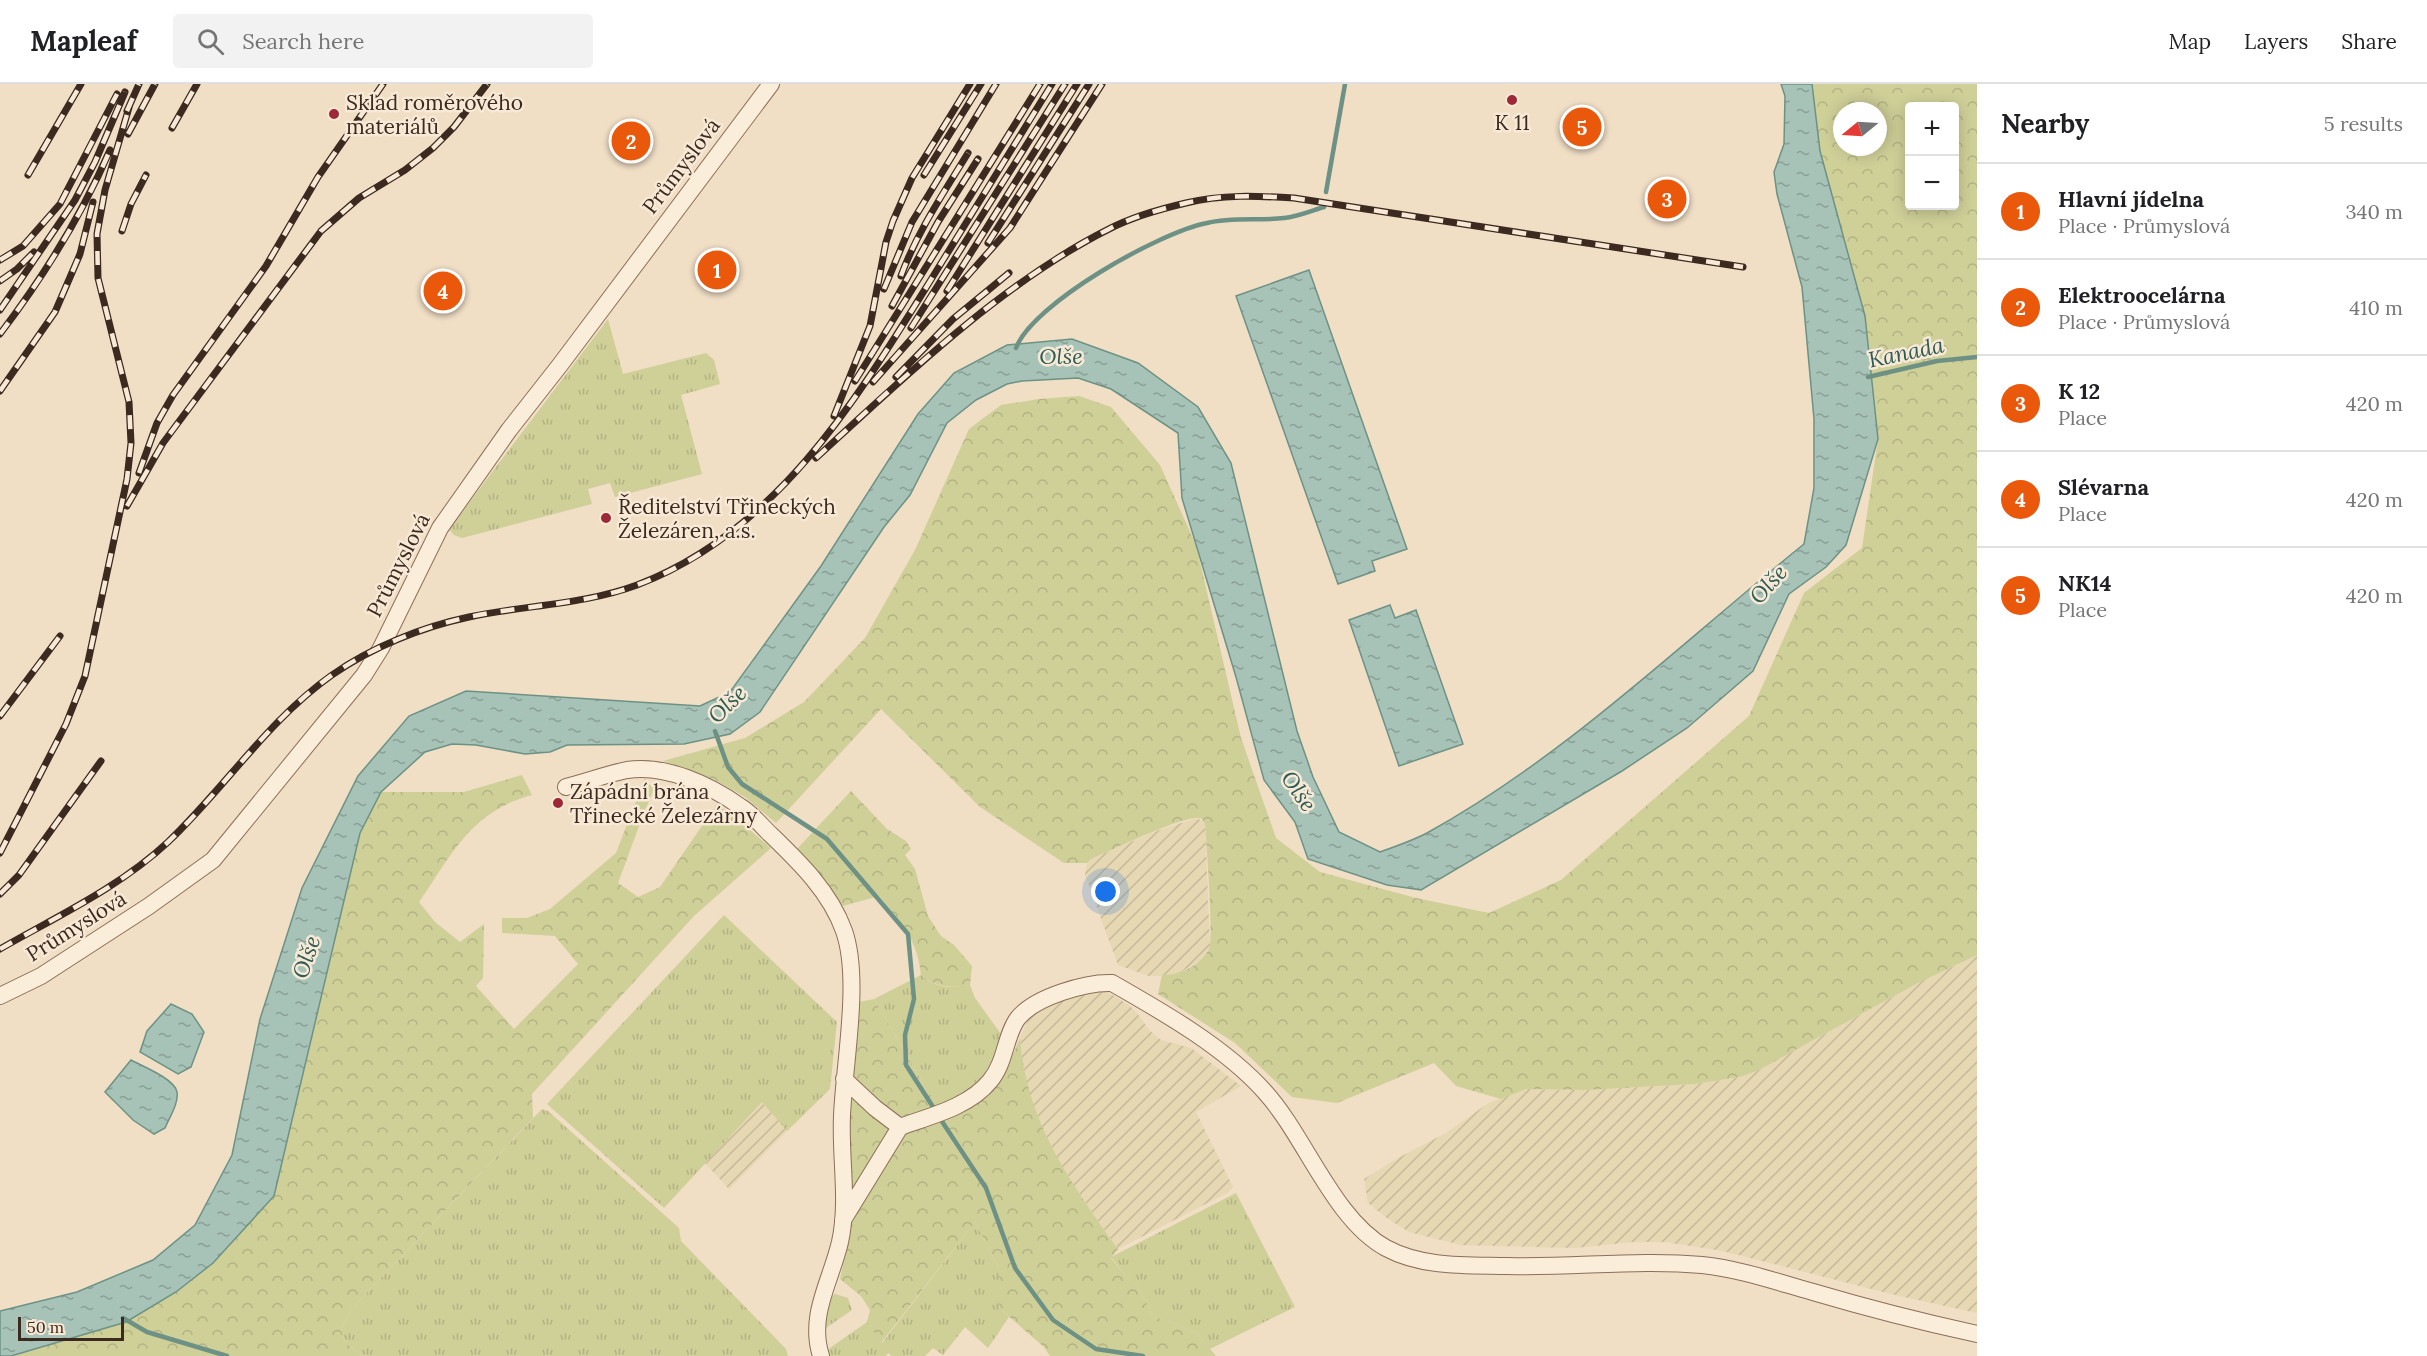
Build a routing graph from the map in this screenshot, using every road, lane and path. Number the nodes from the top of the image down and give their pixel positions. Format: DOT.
graph roads {
  1 [pos="771,84"];
  2 [pos="566,787"];
  3 [pos="0,996"];
  4 [pos="844,1079"];
  5 [pos="900,1127"];
  6 [pos="843,1220"];
  7 [pos="1977,1334"];
  8 [pos="821,1356"];
  1 -- 3 [label="street, Průmyslová"];
  2 -- 4 [label="street"];
  4 -- 5 [label="street"];
  4 -- 6 [label="street"];
  5 -- 6 [label="street"];
  5 -- 7 [label="street"];
  6 -- 8 [label="street"];
}
